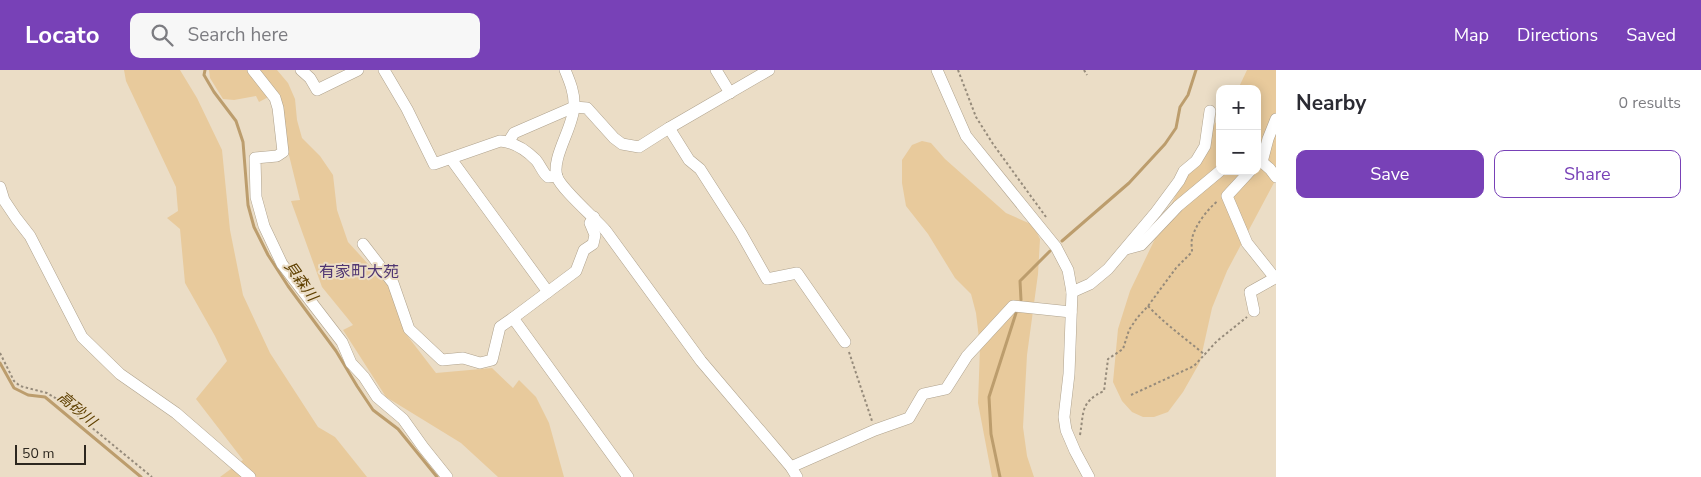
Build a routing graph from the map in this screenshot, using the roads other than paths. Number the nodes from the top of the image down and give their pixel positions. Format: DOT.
graph roads {
  1 [pos="253,70"];
  2 [pos="301,70"];
  3 [pos="358,70"];
  4 [pos="384,70"];
  5 [pos="565,70"];
  6 [pos="716,70"];
  7 [pos="769,70"];
  8 [pos="937,70"];
  9 [pos="730,93"];
  10 [pos="574,107"];
  11 [pos="1210,111"];
  12 [pos="1276,119"];
  13 [pos="669,128"];
  14 [pos="509,142"];
  15 [pos="451,159"];
  16 [pos="1261,159"];
  17 [pos="1261,163"];
  18 [pos="1216,174"];
  19 [pos="1246,175"];
  20 [pos="557,176"];
  21 [pos="1276,177"];
  22 [pos="0,187"];
  23 [pos="594,217"];
  24 [pos="362,244"];
  25 [pos="1125,249"];
  26 [pos="548,292"];
  27 [pos="1072,292"];
  28 [pos="1254,311"];
  29 [pos="1071,312"];
  30 [pos="513,318"];
  31 [pos="845,342"];
  32 [pos="793,474"];
  33 [pos="250,477"];
  34 [pos="447,477"];
  35 [pos="628,477"];
  36 [pos="1089,477"];
  1 -- 34 [label="street"];
  2 -- 3 [label="street"];
  4 -- 15 [label="street"];
  5 -- 10 [label="street"];
  6 -- 9 [label="street"];
  7 -- 9 [label="street"];
  8 -- 27 [label="street"];
  9 -- 13 [label="street"];
  10 -- 13 [label="street"];
  10 -- 14 [label="street"];
  10 -- 20 [label="street"];
  11 -- 25 [label="street"];
  12 -- 16 [label="street"];
  13 -- 31 [label="street"];
  14 -- 15 [label="street"];
  14 -- 20 [label="street"];
  15 -- 26 [label="street"];
  17 -- 21 [label="street"];
  18 -- 25 [label="street"];
  19 -- 28 [label="street"];
  20 -- 23 [label="street"];
  22 -- 33 [label="street"];
  23 -- 26 [label="street"];
  23 -- 32 [label="street"];
  24 -- 30 [label="street"];
  25 -- 27 [label="street"];
  26 -- 30 [label="street"];
  27 -- 29 [label="street"];
  29 -- 32 [label="street"];
  29 -- 36 [label="street"];
  30 -- 35 [label="street"];
}
